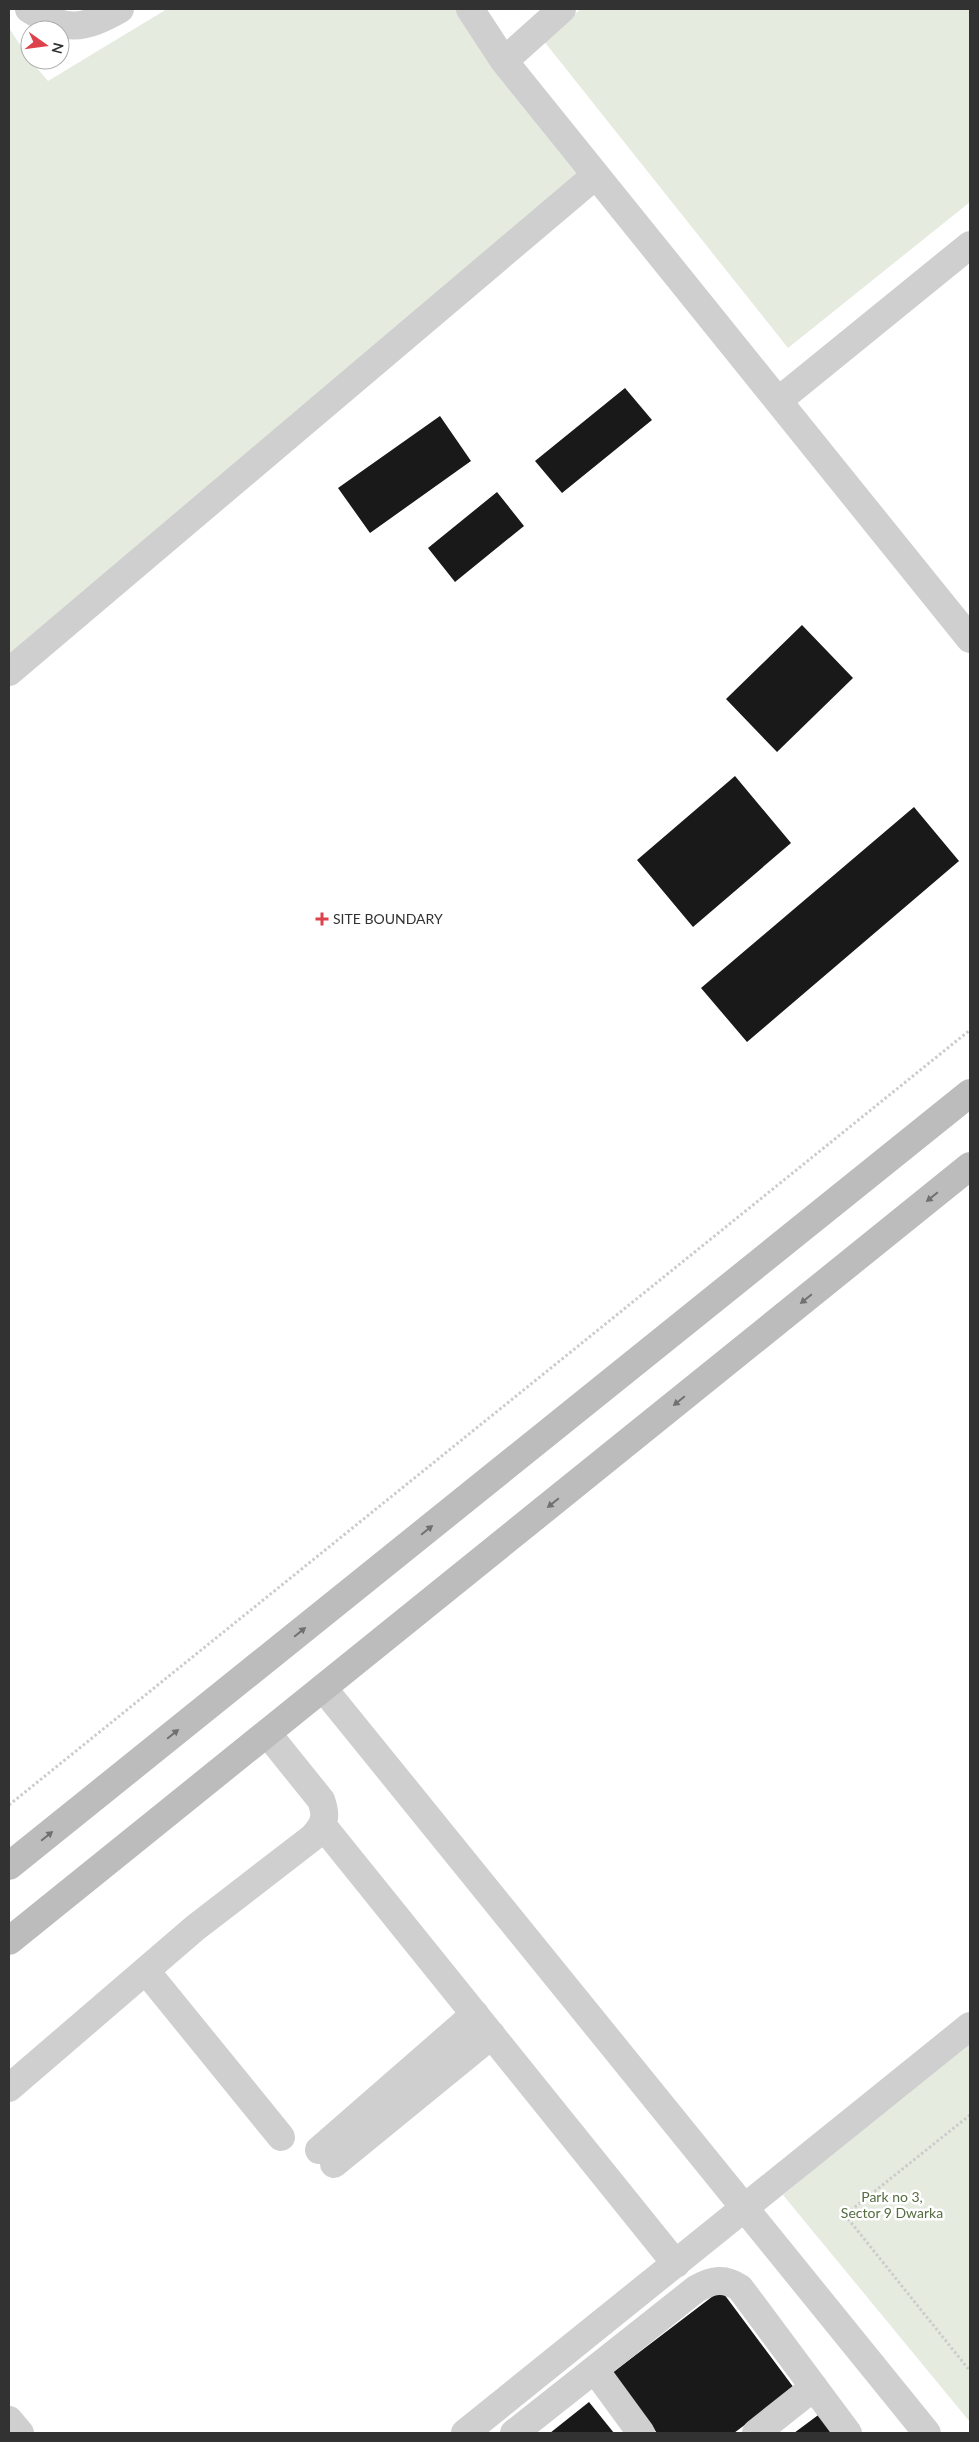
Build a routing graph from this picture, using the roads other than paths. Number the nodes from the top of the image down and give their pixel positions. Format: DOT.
graph roads {
  1 [pos="29,9"];
  2 [pos="120,9"];
  3 [pos="470,9"];
  4 [pos="562,9"];
  5 [pos="504,61"];
  6 [pos="596,175"];
  7 [pos="970,245"];
  8 [pos="778,401"];
  9 [pos="970,640"];
  10 [pos="9,672"];
  11 [pos="970,1093"];
  12 [pos="970,1166"];
  13 [pos="323,1688"];
  14 [pos="267,1733"];
  15 [pos="323,1826"];
  16 [pos="9,1866"];
  17 [pos="9,1941"];
  18 [pos="146,1971"];
  19 [pos="483,2024"];
  20 [pos="970,2026"];
  21 [pos="9,2088"];
  22 [pos="281,2137"];
  23 [pos="326,2157"];
  24 [pos="746,2208"];
  25 [pos="676,2264"];
  26 [pos="595,2370"];
  27 [pos="814,2387"];
  28 [pos="9,2420"];
  29 [pos="20,2433"];
  30 [pos="465,2433"];
  31 [pos="514,2433"];
  32 [pos="641,2433"];
  33 [pos="756,2433"];
  34 [pos="848,2433"];
  35 [pos="927,2433"];
  1 -- 2 [label="street"];
  3 -- 5 [label="street"];
  4 -- 5 [label="street"];
  5 -- 6 [label="street"];
  6 -- 8 [label="street"];
  6 -- 10 [label="street"];
  7 -- 8 [label="street"];
  8 -- 9 [label="street"];
  16 -- 11 [label="street, one-way"];
  12 -- 13 [label="street, one-way"];
  13 -- 14 [label="street"];
  13 -- 24 [label="street"];
  14 -- 15 [label="street"];
  14 -- 17 [label="street"];
  15 -- 18 [label="street"];
  15 -- 19 [label="street"];
  18 -- 21 [label="street"];
  18 -- 22 [label="street"];
  19 -- 23 [label="street"];
  19 -- 25 [label="street"];
  20 -- 24 [label="street"];
  24 -- 25 [label="street"];
  24 -- 35 [label="street"];
  25 -- 30 [label="street"];
  26 -- 27 [label="street"];
  26 -- 31 [label="street"];
  26 -- 32 [label="street"];
  27 -- 33 [label="street"];
  27 -- 34 [label="street"];
  28 -- 29 [label="street"];
}
